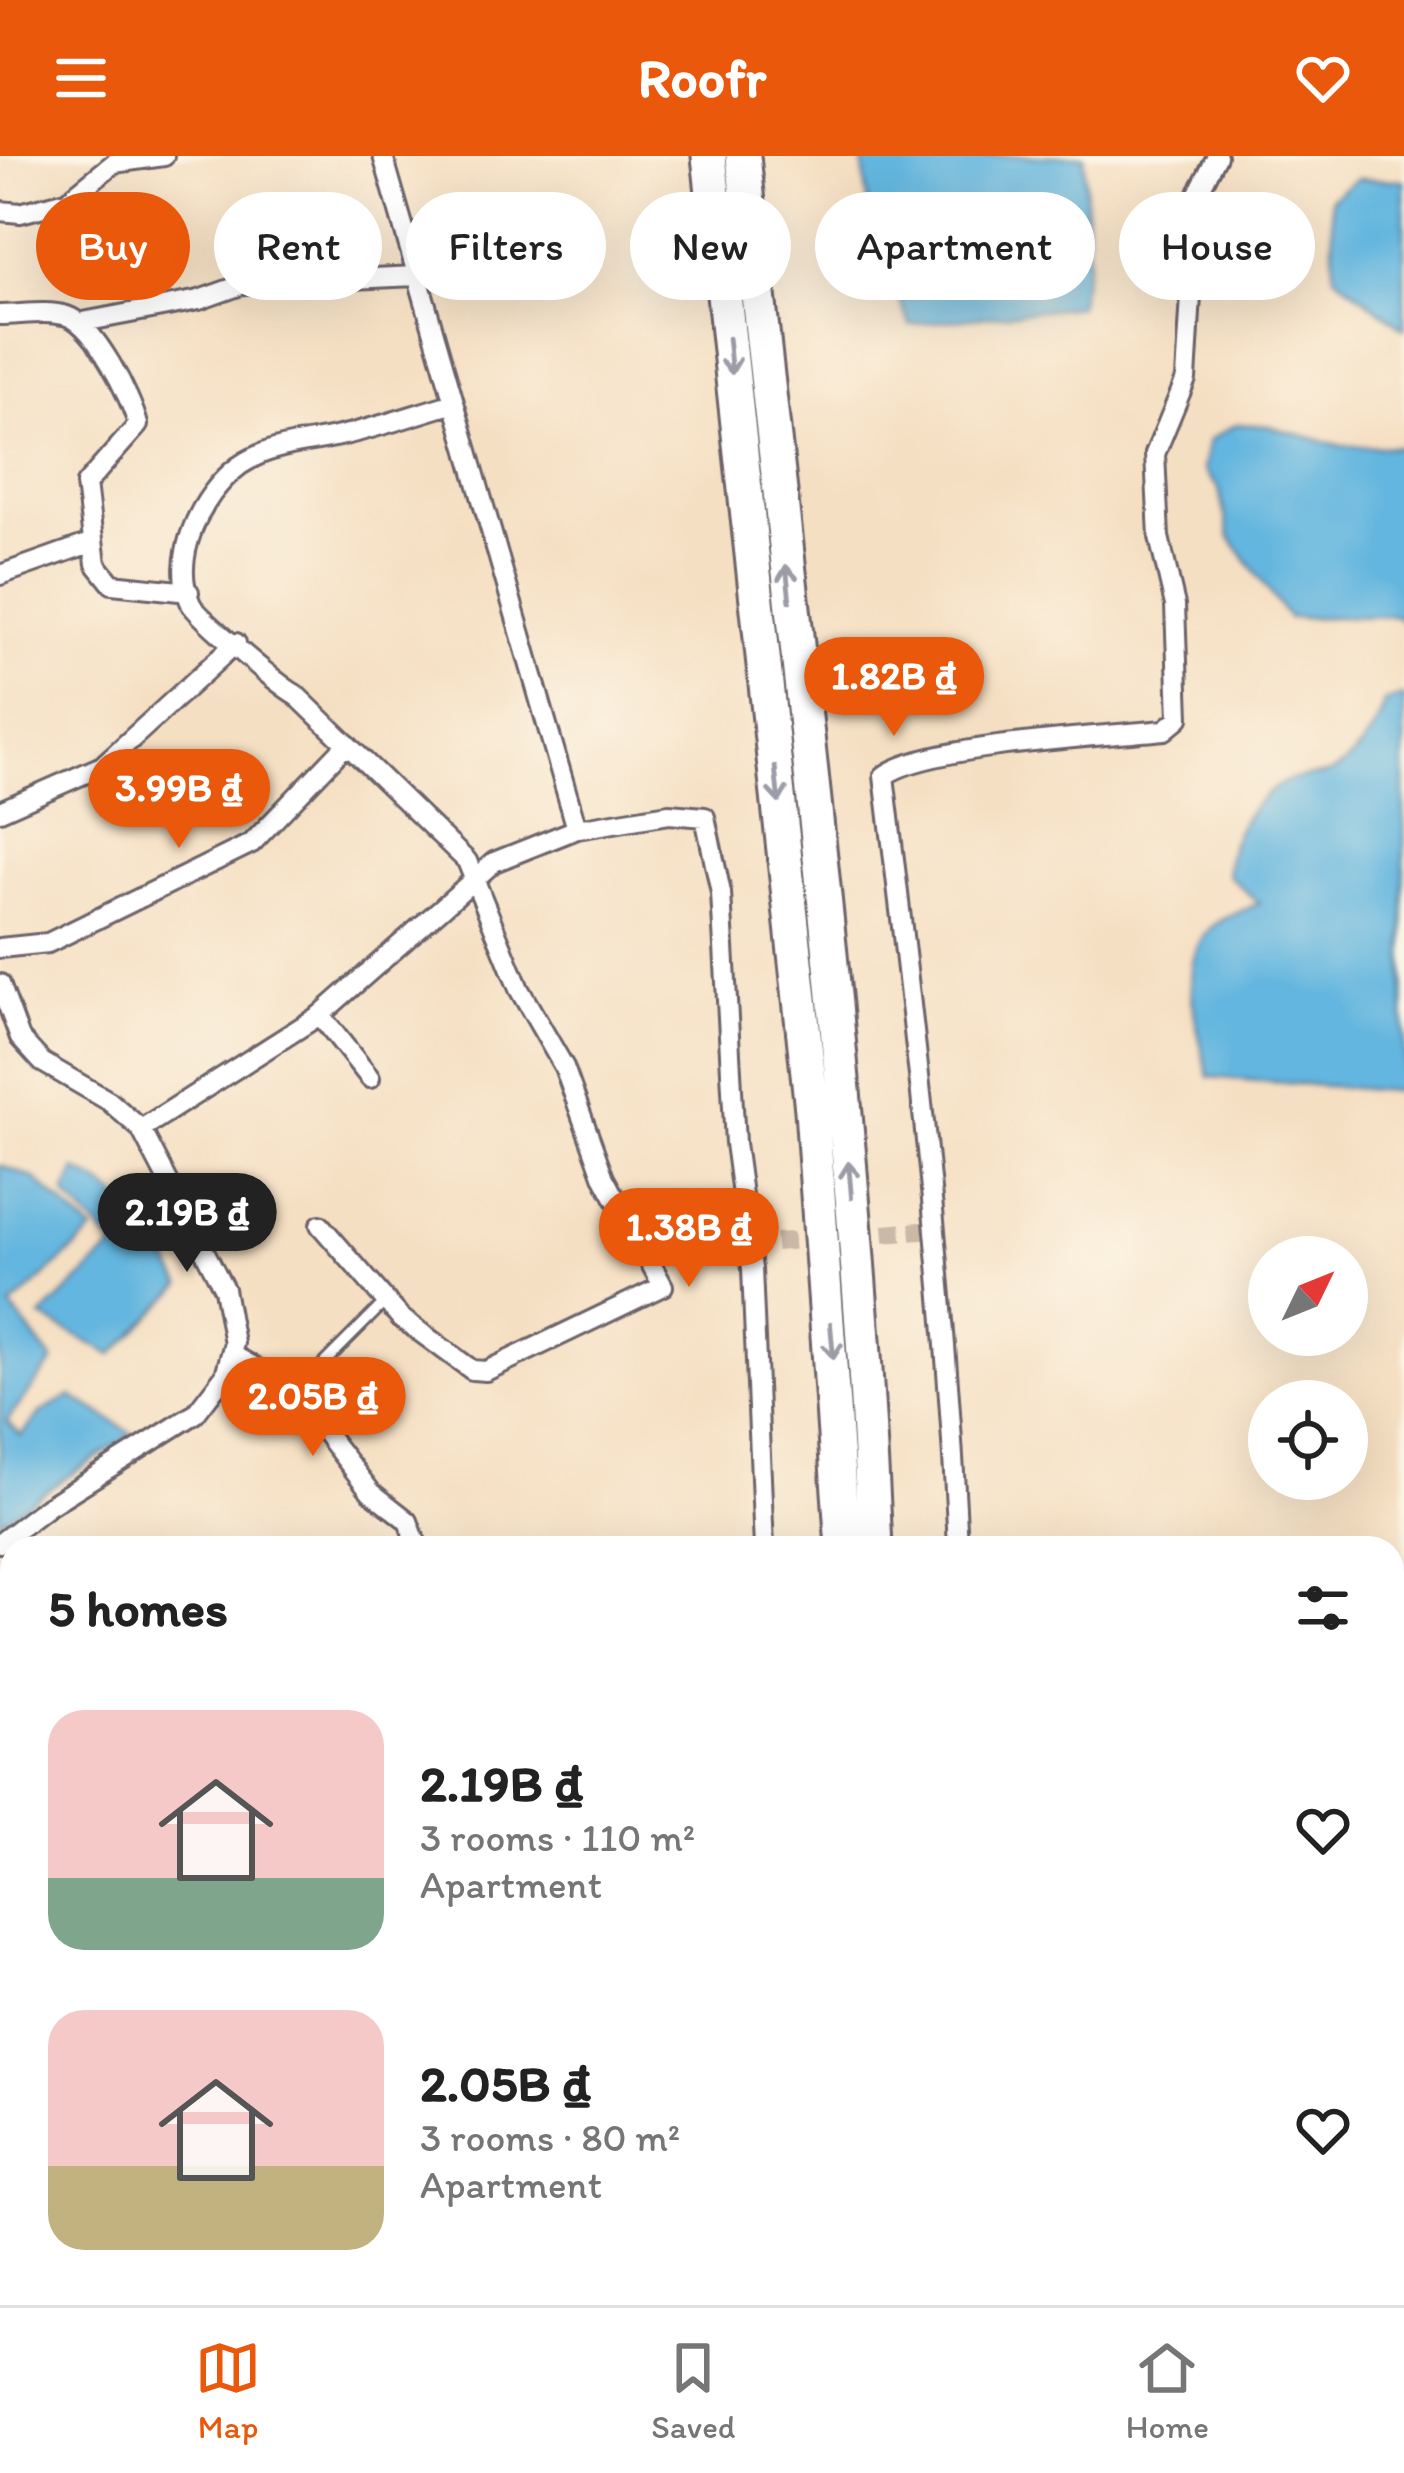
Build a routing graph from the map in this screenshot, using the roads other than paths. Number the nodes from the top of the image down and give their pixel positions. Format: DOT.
graph roads {
  1 [pos="164,156"];
  2 [pos="383,156"];
  3 [pos="709,156"];
  4 [pos="743,156"];
  5 [pos="1217,156"];
  6 [pos="0,211"];
  7 [pos="406,240"];
  8 [pos="406,276"];
  9 [pos="423,300"];
  10 [pos="0,315"];
  11 [pos="83,322"];
  12 [pos="451,404"];
  13 [pos="93,542"];
  14 [pos="0,575"];
  15 [pos="189,592"];
  16 [pos="236,643"];
  17 [pos="347,744"];
  18 [pos="0,811"];
  19 [pos="577,829"];
  20 [pos="474,879"];
  21 [pos="0,948"];
  22 [pos="0,984"];
  23 [pos="320,1015"];
  24 [pos="370,1078"];
  25 [pos="141,1130"];
  26 [pos="320,1225"];
  27 [pos="386,1301"];
  28 [pos="231,1354"];
  29 [pos="295,1393"];
  30 [pos="10,1536"];
  31 [pos="414,1536"];
  32 [pos="763,1536"];
  33 [pos="842,1536"];
  34 [pos="874,1536"];
  35 [pos="957,1536"];
  1 -- 6 [label="street"];
  2 -- 7 [label="street"];
  3 -- 33 [label="highway, one-way"];
  34 -- 4 [label="highway, one-way"];
  5 -- 35 [label="street"];
  8 -- 11 [label="street"];
  9 -- 12 [label="street"];
  10 -- 11 [label="street"];
  11 -- 13 [label="street"];
  12 -- 15 [label="street"];
  12 -- 19 [label="street"];
  13 -- 14 [label="street"];
  13 -- 15 [label="street"];
  15 -- 16 [label="street"];
  16 -- 17 [label="street"];
  16 -- 18 [label="street"];
  17 -- 20 [label="street"];
  17 -- 21 [label="street"];
  19 -- 20 [label="street"];
  19 -- 32 [label="street"];
  20 -- 23 [label="street"];
  20 -- 27 [label="street"];
  22 -- 25 [label="street"];
  23 -- 24 [label="street"];
  23 -- 25 [label="street"];
  25 -- 28 [label="street"];
  26 -- 27 [label="street"];
  27 -- 29 [label="lane"];
  28 -- 29 [label="street"];
  28 -- 30 [label="street"];
  29 -- 31 [label="street"];
}
